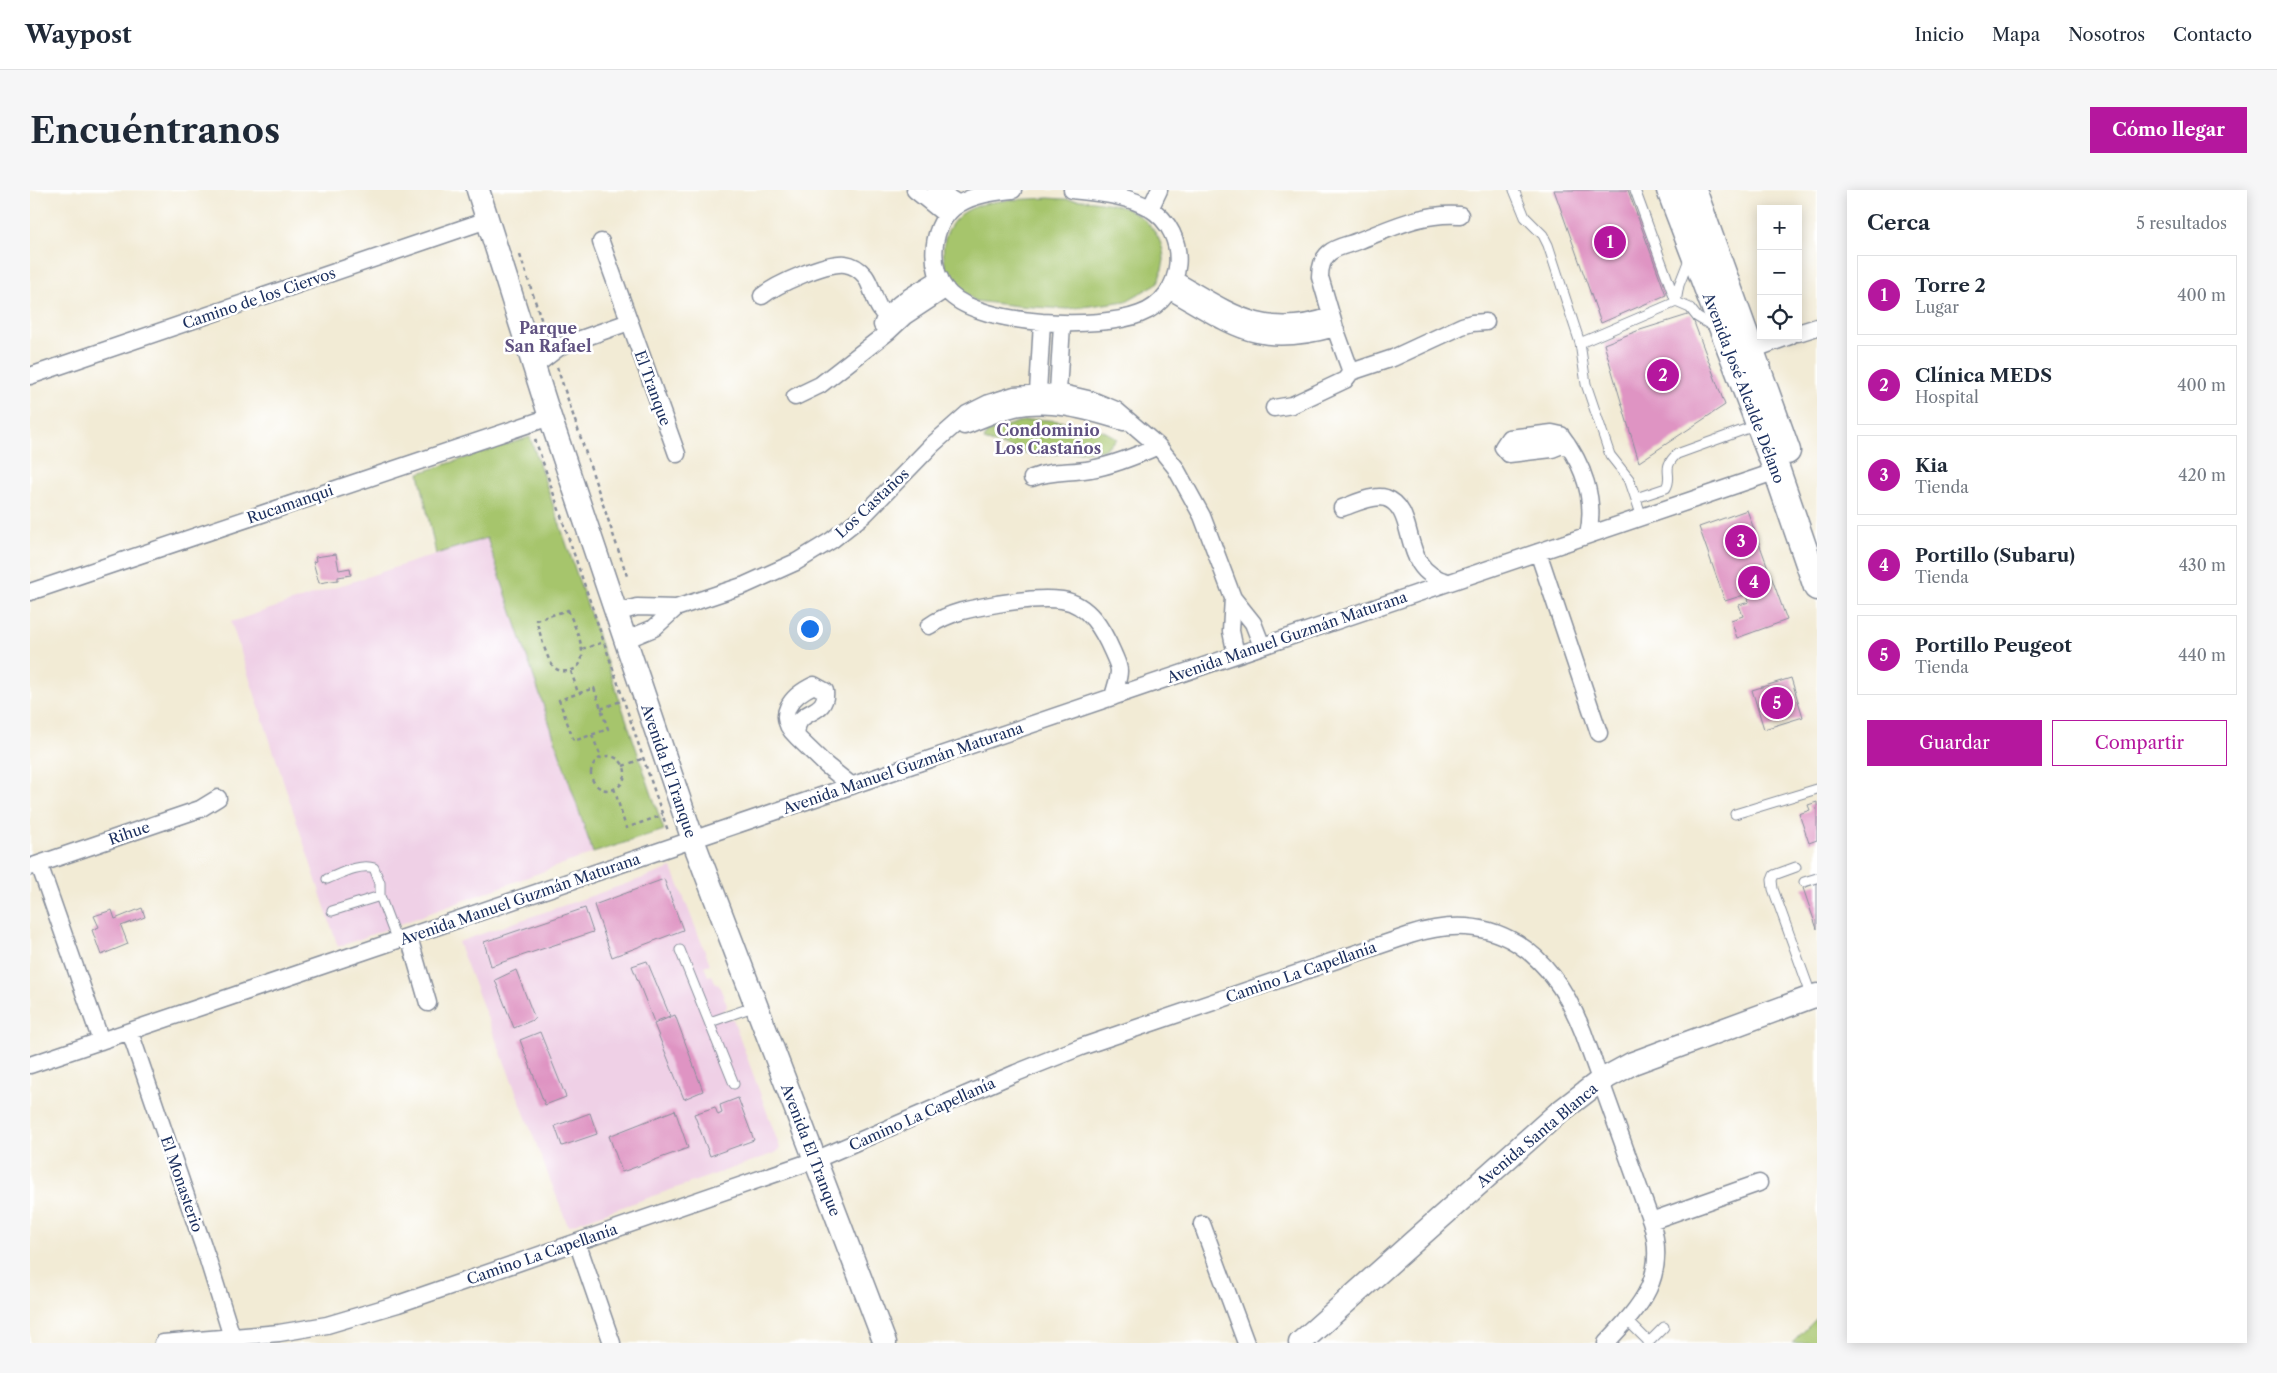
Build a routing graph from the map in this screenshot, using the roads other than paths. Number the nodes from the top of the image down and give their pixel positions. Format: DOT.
graph roads {
  1 [pos="478,190"];
  2 [pos="915,190"];
  3 [pos="936,190"];
  4 [pos="1013,190"];
  5 [pos="1072,190"];
  6 [pos="1159,190"];
  7 [pos="1514,190"];
  8 [pos="1635,190"];
  9 [pos="1670,190"];
  10 [pos="1693,190"];
  11 [pos="1143,201"];
  12 [pos="959,204"];
  13 [pos="1460,214"];
  14 [pos="946,215"];
  15 [pos="487,220"];
  16 [pos="602,242"];
  17 [pos="1692,253"];
  18 [pos="943,284"];
  19 [pos="1173,285"];
  20 [pos="874,292"];
  21 [pos="762,296"];
  22 [pos="1676,302"];
  23 [pos="903,310"];
  24 [pos="886,317"];
  25 [pos="629,322"];
  26 [pos="1042,322"];
  27 [pos="1333,322"];
  28 [pos="1486,322"];
  29 [pos="1062,324"];
  30 [pos="1817,327"];
  31 [pos="1722,332"];
  32 [pos="1802,332"];
  33 [pos="526,339"];
  34 [pos="1779,340"];
  35 [pos="876,341"];
  36 [pos="1580,343"];
  37 [pos="554,347"];
  38 [pos="1752,350"];
  39 [pos="534,366"];
  40 [pos="1351,372"];
  41 [pos="30,376"];
  42 [pos="1058,392"];
  43 [pos="795,397"];
  44 [pos="1042,399"];
  45 [pos="1274,408"];
  46 [pos="550,417"];
  47 [pos="1132,424"];
  48 [pos="1758,424"];
  49 [pos="1567,442"];
  50 [pos="1158,446"];
  51 [pos="677,454"];
  52 [pos="1776,471"];
  53 [pos="1032,478"];
  54 [pos="1636,498"];
  55 [pos="1591,501"];
  56 [pos="1342,508"];
  57 [pos="1642,516"];
  58 [pos="1619,524"];
  59 [pos="1588,535"];
  60 [pos="1817,537"];
  61 [pos="1538,552"];
  62 [pos="1417,561"];
  63 [pos="1448,582"];
  64 [pos="1817,587"];
  65 [pos="30,592"];
  66 [pos="1404,597"];
  67 [pos="1233,598"];
  68 [pos="676,608"];
  69 [pos="616,613"];
  70 [pos="929,626"];
  71 [pos="614,641"];
  72 [pos="1262,646"];
  73 [pos="1236,655"];
  74 [pos="1120,670"];
  75 [pos="1143,686"];
  76 [pos="1113,697"];
  77 [pos="1599,734"];
  78 [pos="797,737"];
  79 [pos="826,765"];
  80 [pos="852,786"];
  81 [pos="1817,789"];
  82 [pos="827,794"];
  83 [pos="218,798"];
  84 [pos="1735,814"];
  85 [pos="693,840"];
  86 [pos="34,866"];
  87 [pos="1796,867"];
  88 [pos="1817,878"];
  89 [pos="327,879"];
  90 [pos="1804,882"];
  91 [pos="380,896"];
  92 [pos="332,911"];
  93 [pos="402,939"];
  94 [pos="680,950"];
  95 [pos="1815,996"];
  96 [pos="428,1003"];
  97 [pos="756,1006"];
  98 [pos="710,1022"];
  99 [pos="130,1032"];
  100 [pos="100,1041"];
  101 [pos="30,1065"];
  102 [pos="1600,1081"];
  103 [pos="734,1084"];
  104 [pos="815,1160"];
  105 [pos="1759,1183"];
  106 [pos="1651,1221"];
  107 [pos="1202,1224"];
  108 [pos="577,1242"];
  109 [pos="1627,1320"];
  110 [pos="1664,1326"];
  111 [pos="232,1338"];
  112 [pos="164,1343"];
  113 [pos="612,1343"];
  114 [pos="885,1343"];
  115 [pos="1246,1343"];
  116 [pos="1300,1343"];
  117 [pos="1606,1343"];
  118 [pos="1649,1343"];
  1 -- 15 [label="main road, Avenida El Tranque"];
  2 -- 14 [label="street"];
  3 -- 12 [label="street"];
  4 -- 12 [label="street"];
  5 -- 11 [label="street"];
  6 -- 11 [label="street"];
  7 -- 36 [label="lane"];
  8 -- 22 [label="lane"];
  9 -- 17 [label="main road, Avenida José Alcalde Délano"];
  10 -- 38 [label="main road, Avenida José Alcalde Délano"];
  11 -- 19 [label="street"];
  12 -- 14 [label="street"];
  13 -- 27 [label="street"];
  14 -- 18 [label="street"];
  15 -- 33 [label="main road, Avenida El Tranque"];
  15 -- 41 [label="street, Camino de los Ciervos"];
  16 -- 25 [label="street, El Tranque"];
  17 -- 22 [label="lane"];
  17 -- 31 [label="main road, Avenida José Alcalde Délano"];
  18 -- 23 [label="street"];
  18 -- 26 [label="street"];
  19 -- 27 [label="street"];
  19 -- 29 [label="street"];
  20 -- 21 [label="street"];
  20 -- 23 [label="street"];
  20 -- 24 [label="street"];
  22 -- 31 [label="lane"];
  22 -- 36 [label="lane"];
  23 -- 24 [label="street"];
  23 -- 35 [label="street"];
  24 -- 35 [label="street"];
  25 -- 37 [label="street"];
  25 -- 51 [label="street, El Tranque"];
  26 -- 29 [label="street"];
  26 -- 44 [label="street"];
  27 -- 40 [label="street"];
  28 -- 40 [label="street"];
  29 -- 42 [label="street"];
  30 -- 32 [label="street"];
  31 -- 48 [label="main road, Avenida José Alcalde Délano"];
  33 -- 37 [label="street"];
  33 -- 39 [label="main road, Avenida El Tranque"];
  34 -- 38 [label="street"];
  35 -- 43 [label="street"];
  36 -- 54 [label="lane"];
  37 -- 39 [label="street"];
  38 -- 60 [label="main road, Avenida José Alcalde Délano"];
  39 -- 46 [label="main road, Avenida El Tranque"];
  40 -- 45 [label="street"];
  42 -- 44 [label="street"];
  42 -- 47 [label="street, Los Castaños"];
  44 -- 47 [label="street, Los Castaños"];
  44 -- 68 [label="street, Los Castaños"];
  46 -- 65 [label="street, Rucamanqui"];
  46 -- 69 [label="main road, Avenida El Tranque"];
  47 -- 50 [label="street, Los Castaños"];
  48 -- 52 [label="main road, Avenida José Alcalde Délano"];
  48 -- 54 [label="lane"];
  49 -- 55 [label="street"];
  50 -- 53 [label="street"];
  50 -- 67 [label="street, Los Castaños"];
  52 -- 57 [label="street, Avenida Manuel Guzmán Maturana"];
  52 -- 64 [label="main road, Avenida José Alcalde Délano"];
  54 -- 57 [label="lane"];
  55 -- 58 [label="street"];
  55 -- 59 [label="street"];
  56 -- 62 [label="street"];
  57 -- 58 [label="street, Avenida Manuel Guzmán Maturana"];
  58 -- 59 [label="street, Avenida Manuel Guzmán Maturana"];
  59 -- 61 [label="street, Avenida Manuel Guzmán Maturana"];
  61 -- 63 [label="street, Avenida Manuel Guzmán Maturana"];
  61 -- 77 [label="street"];
  62 -- 63 [label="street"];
  62 -- 66 [label="street"];
  63 -- 66 [label="street, Avenida Manuel Guzmán Maturana"];
  66 -- 72 [label="street, Avenida Manuel Guzmán Maturana"];
  67 -- 72 [label="street, Los Castaños"];
  67 -- 73 [label="street, Los Castaños"];
  68 -- 69 [label="street, Los Castaños"];
  68 -- 71 [label="street, Los Castaños"];
  69 -- 71 [label="main road, Avenida El Tranque"];
  70 -- 74 [label="street"];
  71 -- 85 [label="main road, Avenida El Tranque"];
  72 -- 73 [label="street, Avenida Manuel Guzmán Maturana"];
  73 -- 75 [label="street, Avenida Manuel Guzmán Maturana"];
  74 -- 75 [label="street"];
  74 -- 76 [label="street"];
  75 -- 76 [label="street, Avenida Manuel Guzmán Maturana"];
  76 -- 80 [label="street, Avenida Manuel Guzmán Maturana"];
  78 -- 79 [label="street"];
  79 -- 80 [label="street"];
  79 -- 82 [label="street"];
  80 -- 82 [label="street, Avenida Manuel Guzmán Maturana"];
  81 -- 84 [label="lane"];
  82 -- 85 [label="street, Avenida Manuel Guzmán Maturana"];
  83 -- 86 [label="street, Rihue"];
  85 -- 93 [label="street, Avenida Manuel Guzmán Maturana"];
  85 -- 97 [label="main road, Avenida El Tranque"];
  86 -- 100 [label="street, Rihue"];
  87 -- 95 [label="lane"];
  88 -- 90 [label="lane"];
  89 -- 91 [label="lane"];
  91 -- 92 [label="lane"];
  91 -- 93 [label="lane"];
  93 -- 96 [label="street"];
  93 -- 99 [label="street, Avenida Manuel Guzmán Maturana"];
  94 -- 98 [label="lane"];
  95 -- 102 [label="main road, Avenida Santa Blanca"];
  97 -- 98 [label="lane"];
  97 -- 104 [label="main road, Avenida El Tranque"];
  98 -- 103 [label="lane"];
  99 -- 100 [label="street, Avenida Manuel Guzmán Maturana"];
  99 -- 111 [label="street, El Monasterio"];
  100 -- 101 [label="street, Avenida Manuel Guzmán Maturana"];
  102 -- 104 [label="street, Camino La Capellanía"];
  102 -- 106 [label="street, Camino La Capellanía"];
  102 -- 116 [label="main road, Avenida Santa Blanca"];
  104 -- 108 [label="street, Camino La Capellanía"];
  104 -- 114 [label="main road, Avenida El Tranque"];
  105 -- 106 [label="street"];
  106 -- 109 [label="street, Camino La Capellanía"];
  107 -- 115 [label="street"];
  108 -- 111 [label="street, Camino La Capellanía"];
  108 -- 113 [label="street"];
  109 -- 117 [label="street, Camino La Capellanía"];
  109 -- 118 [label="lane"];
  110 -- 118 [label="lane"];
  111 -- 112 [label="street, Camino La Capellanía"];
}
